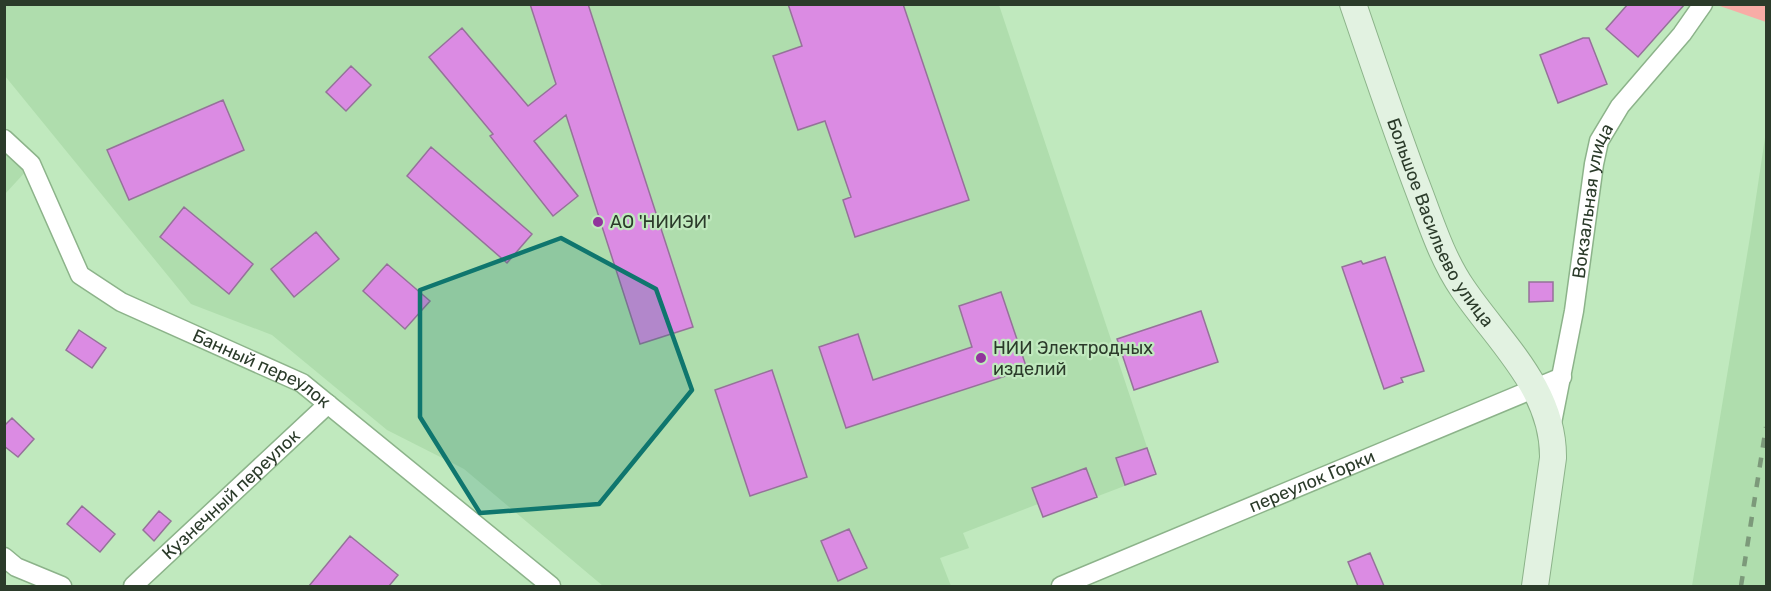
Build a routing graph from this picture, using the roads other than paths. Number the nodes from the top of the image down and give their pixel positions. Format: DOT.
graph roads {
  1 [pos="1353,4"];
  2 [pos="1703,4"];
  3 [pos="4,139"];
  4 [pos="1562,377"];
  5 [pos="1535,388"];
  6 [pos="328,404"];
  7 [pos="1551,428"];
  8 [pos="4,557"];
  9 [pos="62,586"];
  10 [pos="133,586"];
  11 [pos="551,586"];
  12 [pos="1061,586"];
  13 [pos="1535,586"];
  1 -- 5 [label="main road, Большое Васильево улица"];
  2 -- 4 [label="street, Вокзальная улица"];
  3 -- 6 [label="street, Банный переулок"];
  4 -- 5 [label="street, переулок Горки"];
  4 -- 7 [label="street, Вокзальная улица"];
  5 -- 7 [label="main road, Большое Васильево улица"];
  5 -- 12 [label="street, переулок Горки"];
  6 -- 10 [label="street, Кузнечный переулок"];
  6 -- 11 [label="street, Банный переулок"];
  7 -- 13 [label="main road, Большое Васильево улица"];
  8 -- 9 [label="street"];
}
